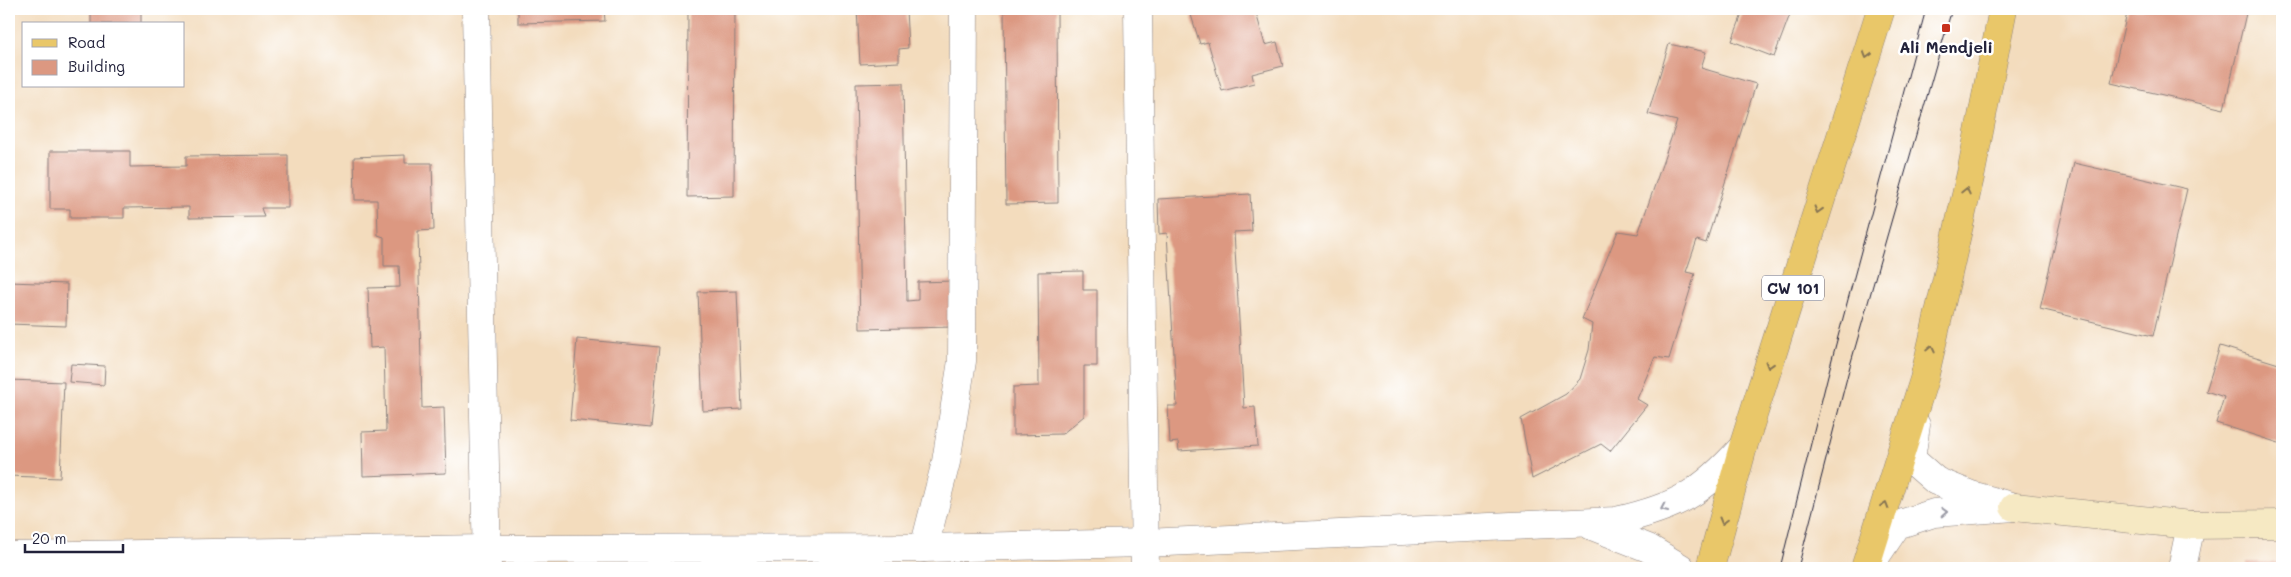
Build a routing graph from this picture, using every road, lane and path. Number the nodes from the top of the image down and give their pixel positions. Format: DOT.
graph roads {
  1 [pos="476,9"];
  2 [pos="964,9"];
  3 [pos="1138,9"];
  4 [pos="1881,9"];
  5 [pos="2003,9"];
  6 [pos="1924,379"];
  7 [pos="1743,447"];
  8 [pos="2014,508"];
  9 [pos="1579,522"];
  10 [pos="2282,524"];
  11 [pos="2191,525"];
  12 [pos="924,548"];
  13 [pos="9,556"];
  14 [pos="1146,556"];
  15 [pos="487,558"];
  16 [pos="1681,568"];
  17 [pos="1710,568"];
  18 [pos="1867,568"];
  19 [pos="2182,568"];
  1 -- 15 [label="street"];
  2 -- 12 [label="street"];
  3 -- 14 [label="street"];
  4 -- 7 [label="main road, CW 101, one-way"];
  6 -- 5 [label="main road, one-way"];
  6 -- 8 [label="street"];
  18 -- 6 [label="main road, one-way"];
  7 -- 9 [label="street, one-way"];
  7 -- 17 [label="main road, CW 101, one-way"];
  8 -- 11 [label="street"];
  18 -- 8 [label="street, one-way"];
  9 -- 14 [label="street"];
  9 -- 16 [label="street"];
  10 -- 11 [label="street"];
  11 -- 19 [label="street"];
  12 -- 14 [label="street"];
  12 -- 15 [label="street"];
  13 -- 15 [label="street"];
}
